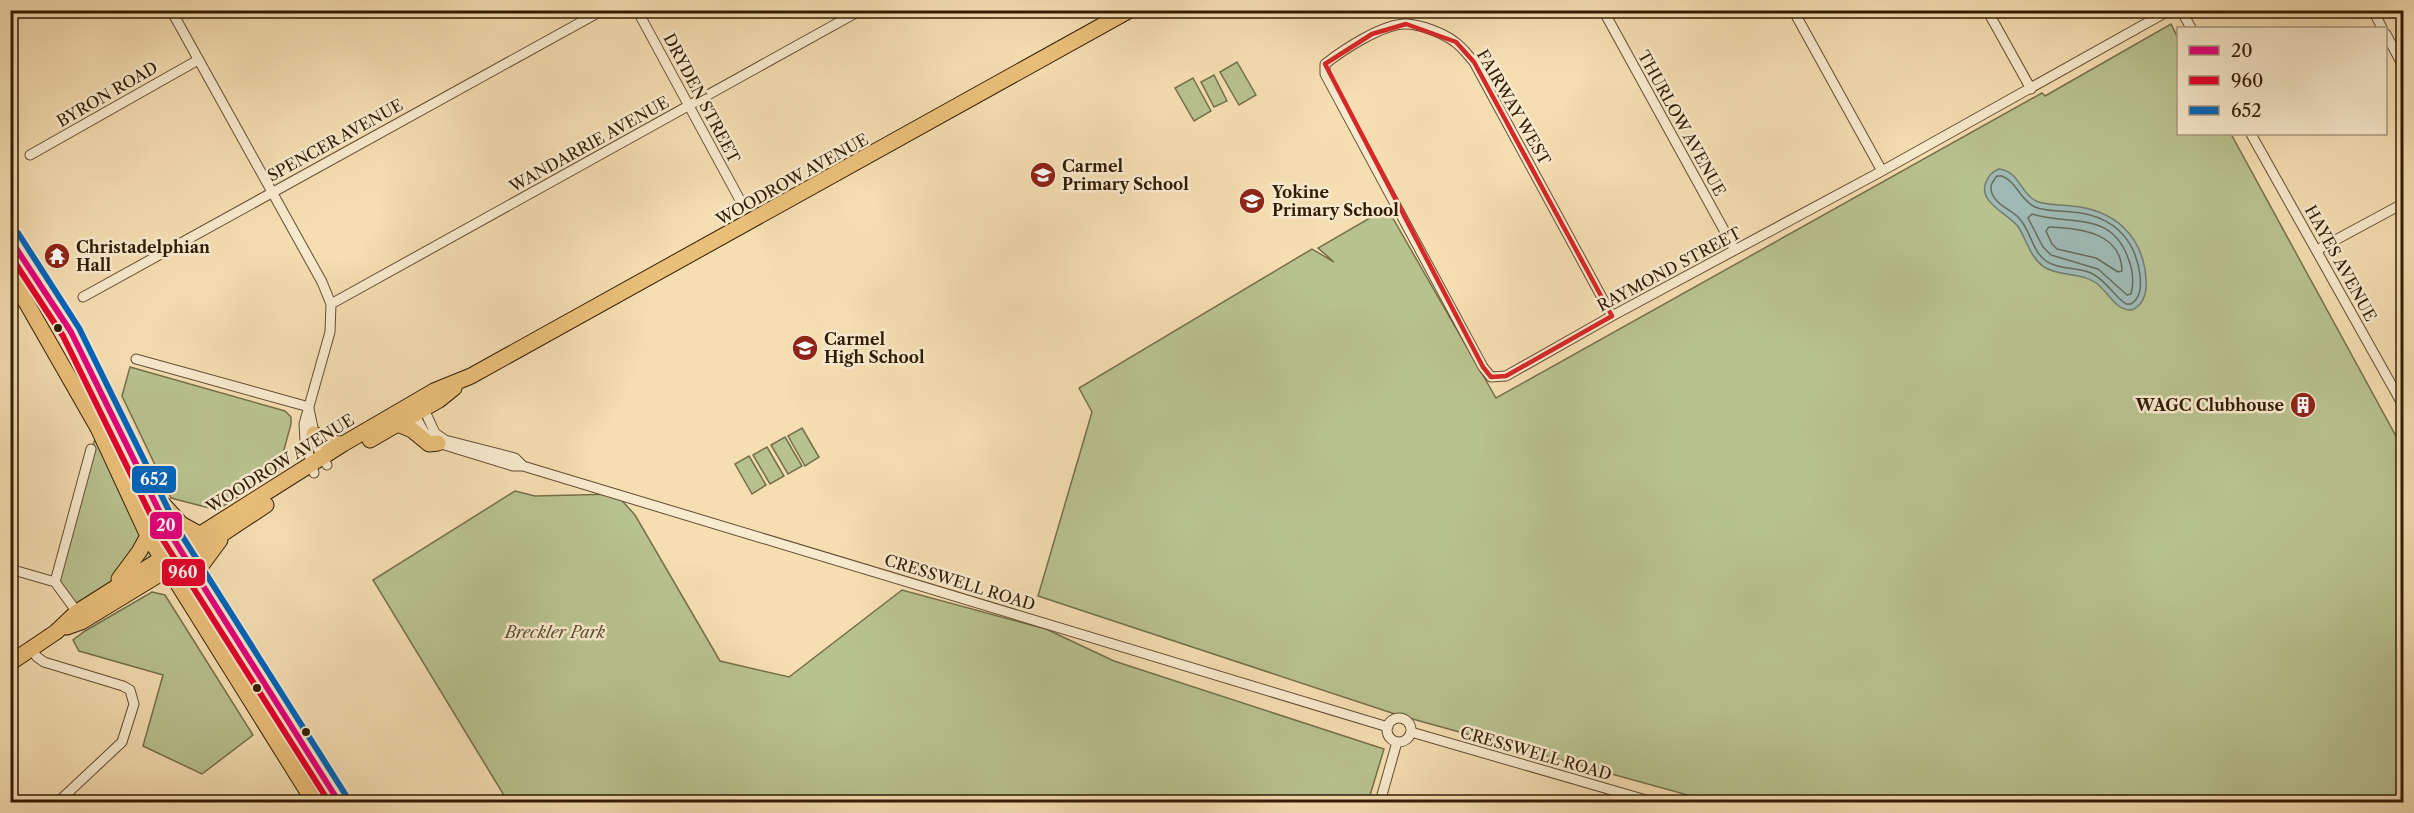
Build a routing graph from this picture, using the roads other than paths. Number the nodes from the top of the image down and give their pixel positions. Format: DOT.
graph roads {
  1 [pos="171,10"];
  2 [pos="603,10"];
  3 [pos="638,10"];
  4 [pos="861,10"];
  5 [pos="1130,10"];
  6 [pos="1603,10"];
  7 [pos="1793,10"];
  8 [pos="1987,10"];
  9 [pos="2170,10"];
  10 [pos="2181,10"];
  11 [pos="2373,10"];
  12 [pos="1107,16"];
  13 [pos="2190,27"];
  14 [pos="2382,27"];
  15 [pos="2387,38"];
  16 [pos="198,60"];
  17 [pos="1325,64"];
  18 [pos="2403,68"];
  19 [pos="2031,89"];
  20 [pos="689,106"];
  21 [pos="2252,135"];
  22 [pos="30,155"];
  23 [pos="1882,171"];
  24 [pos="272,192"];
  25 [pos="740,200"];
  26 [pos="2403,203"];
  27 [pos="10,238"];
  28 [pos="1735,250"];
  29 [pos="2317,250"];
  30 [pos="37,279"];
  31 [pos="14,288"];
  32 [pos="83,297"];
  33 [pos="331,304"];
  34 [pos="1612,316"];
  35 [pos="136,359"];
  36 [pos="309,407"];
  37 [pos="416,407"];
  38 [pos="2403,407"];
  39 [pos="398,424"];
  40 [pos="314,435"];
  41 [pos="438,443"];
  42 [pos="343,444"];
  43 [pos="92,449"];
  44 [pos="319,465"];
  45 [pos="523,466"];
  46 [pos="148,489"];
  47 [pos="225,533"];
  48 [pos="199,534"];
  49 [pos="148,536"];
  50 [pos="182,552"];
  51 [pos="166,562"];
  52 [pos="10,569"];
  53 [pos="195,574"];
  54 [pos="55,582"];
  55 [pos="112,589"];
  56 [pos="77,612"];
  57 [pos="56,632"];
  58 [pos="32,649"];
  59 [pos="10,663"];
  60 [pos="1388,727"];
  61 [pos="1411,732"];
  62 [pos="1397,742"];
  63 [pos="58,802"];
  64 [pos="314,802"];
  65 [pos="339,802"];
  66 [pos="1380,802"];
  67 [pos="1653,802"];
  1 -- 16 [label="street"];
  2 -- 24 [label="street, SPENCER AVENUE"];
  3 -- 20 [label="street, DRYDEN STREET"];
  4 -- 20 [label="street, WANDARRIE AVENUE"];
  5 -- 12 [label="main road, WOODROW AVENUE"];
  6 -- 28 [label="street, THURLOW AVENUE"];
  7 -- 23 [label="street"];
  8 -- 19 [label="street"];
  9 -- 19 [label="street, RAYMOND STREET"];
  10 -- 13 [label="street"];
  11 -- 14 [label="street"];
  12 -- 37 [label="main road, WOODROW AVENUE"];
  15 -- 18 [label="street"];
  16 -- 22 [label="street, BYRON ROAD"];
  16 -- 24 [label="street"];
  17 -- 34 [label="street, FAIRWAY WEST"];
  17 -- 34 [label="street, RAYMOND STREET"];
  19 -- 23 [label="street, RAYMOND STREET"];
  20 -- 25 [label="street, DRYDEN STREET"];
  20 -- 33 [label="street, WANDARRIE AVENUE"];
  21 -- 29 [label="street, HAYES AVENUE"];
  23 -- 28 [label="street, RAYMOND STREET"];
  24 -- 32 [label="street, SPENCER AVENUE"];
  24 -- 33 [label="street"];
  26 -- 29 [label="street"];
  27 -- 30 [label="main road"];
  28 -- 34 [label="street, RAYMOND STREET"];
  29 -- 38 [label="street, HAYES AVENUE"];
  30 -- 31 [label="street"];
  30 -- 46 [label="main road"];
  31 -- 49 [label="main road"];
  33 -- 36 [label="street"];
  35 -- 36 [label="street"];
  36 -- 40 [label="street"];
  36 -- 44 [label="street"];
  37 -- 39 [label="main road, WOODROW AVENUE"];
  37 -- 41 [label="street, CRESSWELL ROAD"];
  37 -- 42 [label="main road, WOODROW AVENUE"];
  37 -- 45 [label="street, CRESSWELL ROAD"];
  39 -- 41 [label="main road"];
  39 -- 44 [label="main road, WOODROW AVENUE"];
  40 -- 42 [label="main road"];
  40 -- 44 [label="street"];
  41 -- 45 [label="street, CRESSWELL ROAD"];
  42 -- 44 [label="main road, WOODROW AVENUE"];
  43 -- 54 [label="street"];
  44 -- 47 [label="main road, WOODROW AVENUE"];
  44 -- 48 [label="main road, WOODROW AVENUE"];
  45 -- 60 [label="street, CRESSWELL ROAD"];
  46 -- 48 [label="main road"];
  46 -- 50 [label="main road"];
  47 -- 50 [label="main road, WOODROW AVENUE"];
  47 -- 53 [label="main road"];
  48 -- 50 [label="main road, WOODROW AVENUE"];
  49 -- 51 [label="main road"];
  49 -- 55 [label="main road"];
  50 -- 51 [label="main road, WOODROW AVENUE"];
  50 -- 53 [label="main road"];
  51 -- 55 [label="main road, WOODROW AVENUE"];
  51 -- 57 [label="main road, WOODROW AVENUE"];
  51 -- 64 [label="main road"];
  52 -- 54 [label="street"];
  53 -- 65 [label="main road"];
  54 -- 56 [label="street"];
  55 -- 56 [label="main road, WOODROW AVENUE"];
  56 -- 57 [label="main road, WOODROW AVENUE"];
  57 -- 58 [label="main road, WOODROW AVENUE"];
  58 -- 59 [label="main road, WOODROW AVENUE"];
  58 -- 63 [label="street"];
  60 -- 61 [label="street, CRESSWELL ROAD"];
  60 -- 62 [label="street"];
  61 -- 62 [label="street"];
  61 -- 67 [label="street, CRESSWELL ROAD"];
  62 -- 66 [label="street"];
}
